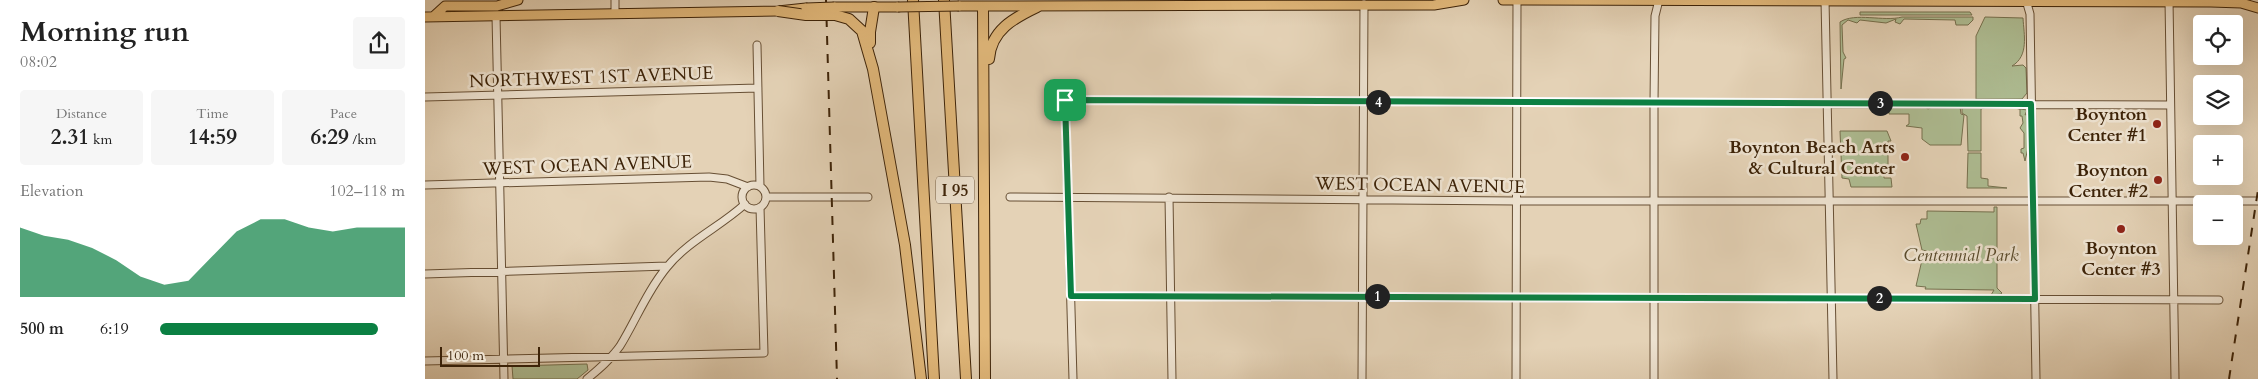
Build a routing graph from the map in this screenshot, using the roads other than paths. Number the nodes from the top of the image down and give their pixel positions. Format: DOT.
graph roads {
  1 [pos="518,0"];
  2 [pos="615,0"];
  3 [pos="913,0"];
  4 [pos="943,0"];
  5 [pos="1210,0"];
  6 [pos="1464,0"];
  7 [pos="1503,0"];
  8 [pos="1517,0"];
  9 [pos="1659,0"];
  10 [pos="2251,0"];
  11 [pos="1825,1"];
  12 [pos="2026,1"];
  13 [pos="2080,1"];
  14 [pos="2169,1"];
  15 [pos="874,3"];
  16 [pos="2241,3"];
  17 [pos="983,4"];
  18 [pos="1365,4"];
  19 [pos="1189,6"];
  20 [pos="1037,7"];
  21 [pos="2258,8"];
  22 [pos="779,12"];
  23 [pos="834,12"];
  24 [pos="615,13"];
  25 [pos="496,16"];
  26 [pos="429,17"];
  27 [pos="757,45"];
  28 [pos="873,69"];
  29 [pos="758,88"];
  30 [pos="498,94"];
  31 [pos="425,97"];
  32 [pos="985,100"];
  33 [pos="1363,102"];
  34 [pos="1516,102"];
  35 [pos="1654,102"];
  36 [pos="1827,103"];
  37 [pos="2031,104"];
  38 [pos="2170,105"];
  39 [pos="501,183"];
  40 [pos="425,185"];
  41 [pos="761,186"];
  42 [pos="748,187"];
  43 [pos="767,197"];
  44 [pos="868,197"];
  45 [pos="1010,197"];
  46 [pos="1169,197"];
  47 [pos="1068,198"];
  48 [pos="1364,199"];
  49 [pos="1654,200"];
  50 [pos="1829,200"];
  51 [pos="1516,201"];
  52 [pos="2033,201"];
  53 [pos="2172,201"];
  54 [pos="2258,201"];
  55 [pos="745,204"];
  56 [pos="760,207"];
  57 [pos="667,266"];
  58 [pos="503,272"];
  59 [pos="425,274"];
  60 [pos="1071,296"];
  61 [pos="1171,296"];
  62 [pos="1363,296"];
  63 [pos="1515,297"];
  64 [pos="1655,298"];
  65 [pos="1831,299"];
  66 [pos="2035,299"];
  67 [pos="2174,300"];
  68 [pos="2219,300"];
  69 [pos="611,358"];
  70 [pos="504,360"];
  71 [pos="425,361"];
  72 [pos="504,379"];
  73 [pos="587,379"];
  74 [pos="921,379"];
  75 [pos="935,379"];
  76 [pos="965,379"];
  77 [pos="985,379"];
  78 [pos="1073,379"];
  79 [pos="1173,379"];
  80 [pos="1362,379"];
  81 [pos="1516,379"];
  82 [pos="1655,379"];
  83 [pos="1833,379"];
  84 [pos="2036,379"];
  85 [pos="2175,379"];
  1 -- 26 [label="main road"];
  2 -- 24 [label="street"];
  3 -- 75 [label="highway, I 95"];
  4 -- 76 [label="highway, I 95"];
  5 -- 19 [label="main road"];
  6 -- 18 [label="main road"];
  7 -- 8 [label="main road"];
  8 -- 9 [label="main road"];
  8 -- 34 [label="street"];
  9 -- 11 [label="main road"];
  9 -- 35 [label="street"];
  10 -- 16 [label="main road"];
  11 -- 12 [label="main road"];
  11 -- 36 [label="street"];
  12 -- 13 [label="main road"];
  12 -- 37 [label="street"];
  13 -- 14 [label="main road"];
  14 -- 16 [label="main road"];
  14 -- 38 [label="street"];
  15 -- 17 [label="main road, bridge"];
  15 -- 23 [label="main road"];
  15 -- 28 [label="highway"];
  16 -- 21 [label="main road"];
  17 -- 20 [label="main road"];
  17 -- 32 [label="highway"];
  18 -- 19 [label="main road"];
  18 -- 33 [label="street"];
  19 -- 20 [label="main road"];
  20 -- 32 [label="highway"];
  22 -- 23 [label="highway, bridge"];
  22 -- 24 [label="main road"];
  23 -- 28 [label="highway"];
  24 -- 25 [label="main road"];
  25 -- 26 [label="main road"];
  25 -- 30 [label="street"];
  27 -- 29 [label="street"];
  28 -- 74 [label="highway"];
  29 -- 30 [label="street, NORTHWEST 1ST AVENUE"];
  29 -- 41 [label="street"];
  30 -- 31 [label="street, NORTHWEST 1ST AVENUE"];
  30 -- 39 [label="street"];
  32 -- 77 [label="highway"];
  33 -- 34 [label="street"];
  33 -- 47 [label="street"];
  33 -- 48 [label="street"];
  34 -- 35 [label="street"];
  34 -- 51 [label="street"];
  35 -- 36 [label="street"];
  35 -- 49 [label="street"];
  36 -- 37 [label="street"];
  36 -- 50 [label="street"];
  37 -- 38 [label="street"];
  37 -- 52 [label="street"];
  38 -- 53 [label="street"];
  39 -- 40 [label="street, WEST OCEAN AVENUE"];
  39 -- 42 [label="street, WEST OCEAN AVENUE"];
  39 -- 58 [label="street"];
  41 -- 42 [label="street"];
  41 -- 43 [label="street"];
  42 -- 55 [label="street"];
  43 -- 44 [label="street"];
  43 -- 56 [label="street"];
  45 -- 47 [label="street, WEST OCEAN AVENUE"];
  46 -- 47 [label="street, WEST OCEAN AVENUE"];
  46 -- 48 [label="street, WEST OCEAN AVENUE"];
  46 -- 61 [label="street"];
  47 -- 60 [label="street"];
  48 -- 51 [label="street, WEST OCEAN AVENUE"];
  48 -- 62 [label="street"];
  49 -- 50 [label="street, WEST OCEAN AVENUE"];
  49 -- 51 [label="street, WEST OCEAN AVENUE"];
  49 -- 64 [label="street"];
  50 -- 52 [label="street, WEST OCEAN AVENUE"];
  50 -- 65 [label="street"];
  51 -- 63 [label="street"];
  52 -- 53 [label="street, WEST OCEAN AVENUE"];
  52 -- 66 [label="street"];
  53 -- 54 [label="street, WEST OCEAN AVENUE"];
  53 -- 67 [label="street"];
  55 -- 56 [label="street"];
  55 -- 57 [label="street"];
  56 -- 69 [label="street"];
  57 -- 58 [label="street"];
  57 -- 69 [label="street"];
  58 -- 59 [label="street"];
  58 -- 70 [label="street"];
  60 -- 61 [label="street"];
  60 -- 78 [label="street"];
  61 -- 62 [label="street"];
  61 -- 79 [label="street"];
  62 -- 63 [label="street"];
  62 -- 80 [label="street"];
  63 -- 64 [label="street"];
  63 -- 81 [label="street"];
  64 -- 65 [label="street"];
  64 -- 82 [label="street"];
  65 -- 66 [label="street"];
  65 -- 83 [label="street"];
  66 -- 67 [label="street"];
  66 -- 84 [label="street"];
  67 -- 68 [label="street"];
  67 -- 85 [label="street"];
  69 -- 70 [label="street"];
  69 -- 73 [label="street"];
  70 -- 71 [label="street"];
  70 -- 72 [label="street"];
}
